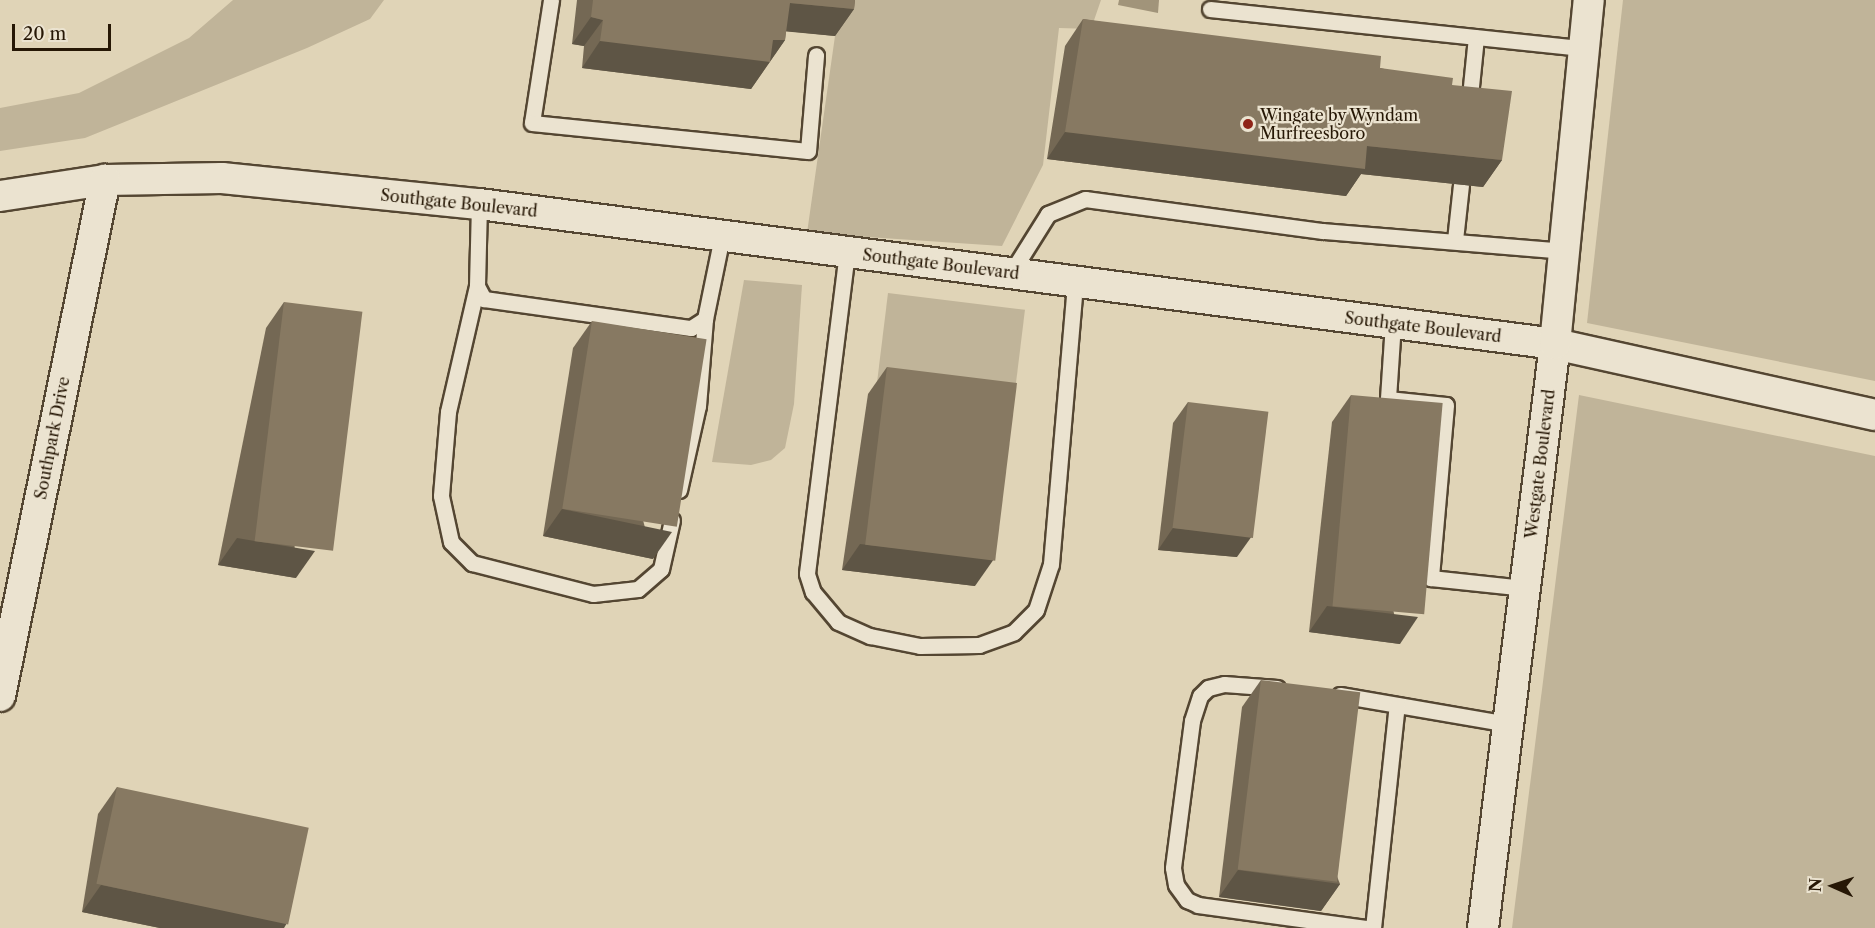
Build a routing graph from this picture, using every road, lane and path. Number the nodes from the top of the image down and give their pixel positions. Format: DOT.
graph roads {
  1 [pos="551,0"];
  2 [pos="1589,0"];
  3 [pos="1210,9"];
  4 [pos="1476,37"];
  5 [pos="1584,48"];
  6 [pos="816,55"];
  7 [pos="1468,114"];
  8 [pos="105,180"];
  9 [pos="1461,185"];
  10 [pos="0,196"];
  11 [pos="479,204"];
  12 [pos="722,236"];
  13 [pos="1455,240"];
  14 [pos="1564,251"];
  15 [pos="847,252"];
  16 [pos="1011,273"];
  17 [pos="1075,282"];
  18 [pos="477,286"];
  19 [pos="705,319"];
  20 [pos="1393,323"];
  21 [pos="1555,344"];
  22 [pos="1875,415"];
  23 [pos="1525,588"];
  24 [pos="1295,690"];
  25 [pos="1319,692"];
  26 [pos="0,696"];
  27 [pos="1397,705"];
  28 [pos="1508,724"];
  29 [pos="1367,928"];
  30 [pos="1373,928"];
  31 [pos="1483,928"];
  1 -- 6 [label="lane"];
  2 -- 5 [label="street, Westgate Boulevard"];
  3 -- 4 [label="lane"];
  4 -- 5 [label="lane"];
  4 -- 7 [label="lane"];
  5 -- 14 [label="street, Westgate Boulevard"];
  8 -- 10 [label="street, Southgate Boulevard"];
  8 -- 11 [label="street, Southgate Boulevard"];
  8 -- 26 [label="street, Southpark Drive"];
  9 -- 13 [label="lane"];
  11 -- 12 [label="street, Southgate Boulevard"];
  11 -- 18 [label="lane"];
  12 -- 15 [label="street, Southgate Boulevard"];
  12 -- 19 [label="lane"];
  13 -- 14 [label="lane"];
  13 -- 16 [label="lane"];
  14 -- 21 [label="street, Westgate Boulevard"];
  15 -- 16 [label="street, Southgate Boulevard"];
  15 -- 17 [label="lane"];
  16 -- 17 [label="street, Southgate Boulevard"];
  17 -- 20 [label="street, Southgate Boulevard"];
  18 -- 19 [label="lane"];
  18 -- 19 [label="lane"];
  20 -- 21 [label="street, Southgate Boulevard"];
  20 -- 23 [label="lane"];
  21 -- 22 [label="street, Southgate Boulevard"];
  21 -- 23 [label="street, Westgate Boulevard"];
  23 -- 28 [label="street, Westgate Boulevard"];
  24 -- 29 [label="lane"];
  25 -- 27 [label="lane"];
  27 -- 28 [label="lane"];
  27 -- 30 [label="lane"];
  28 -- 31 [label="street, Westgate Boulevard"];
}
